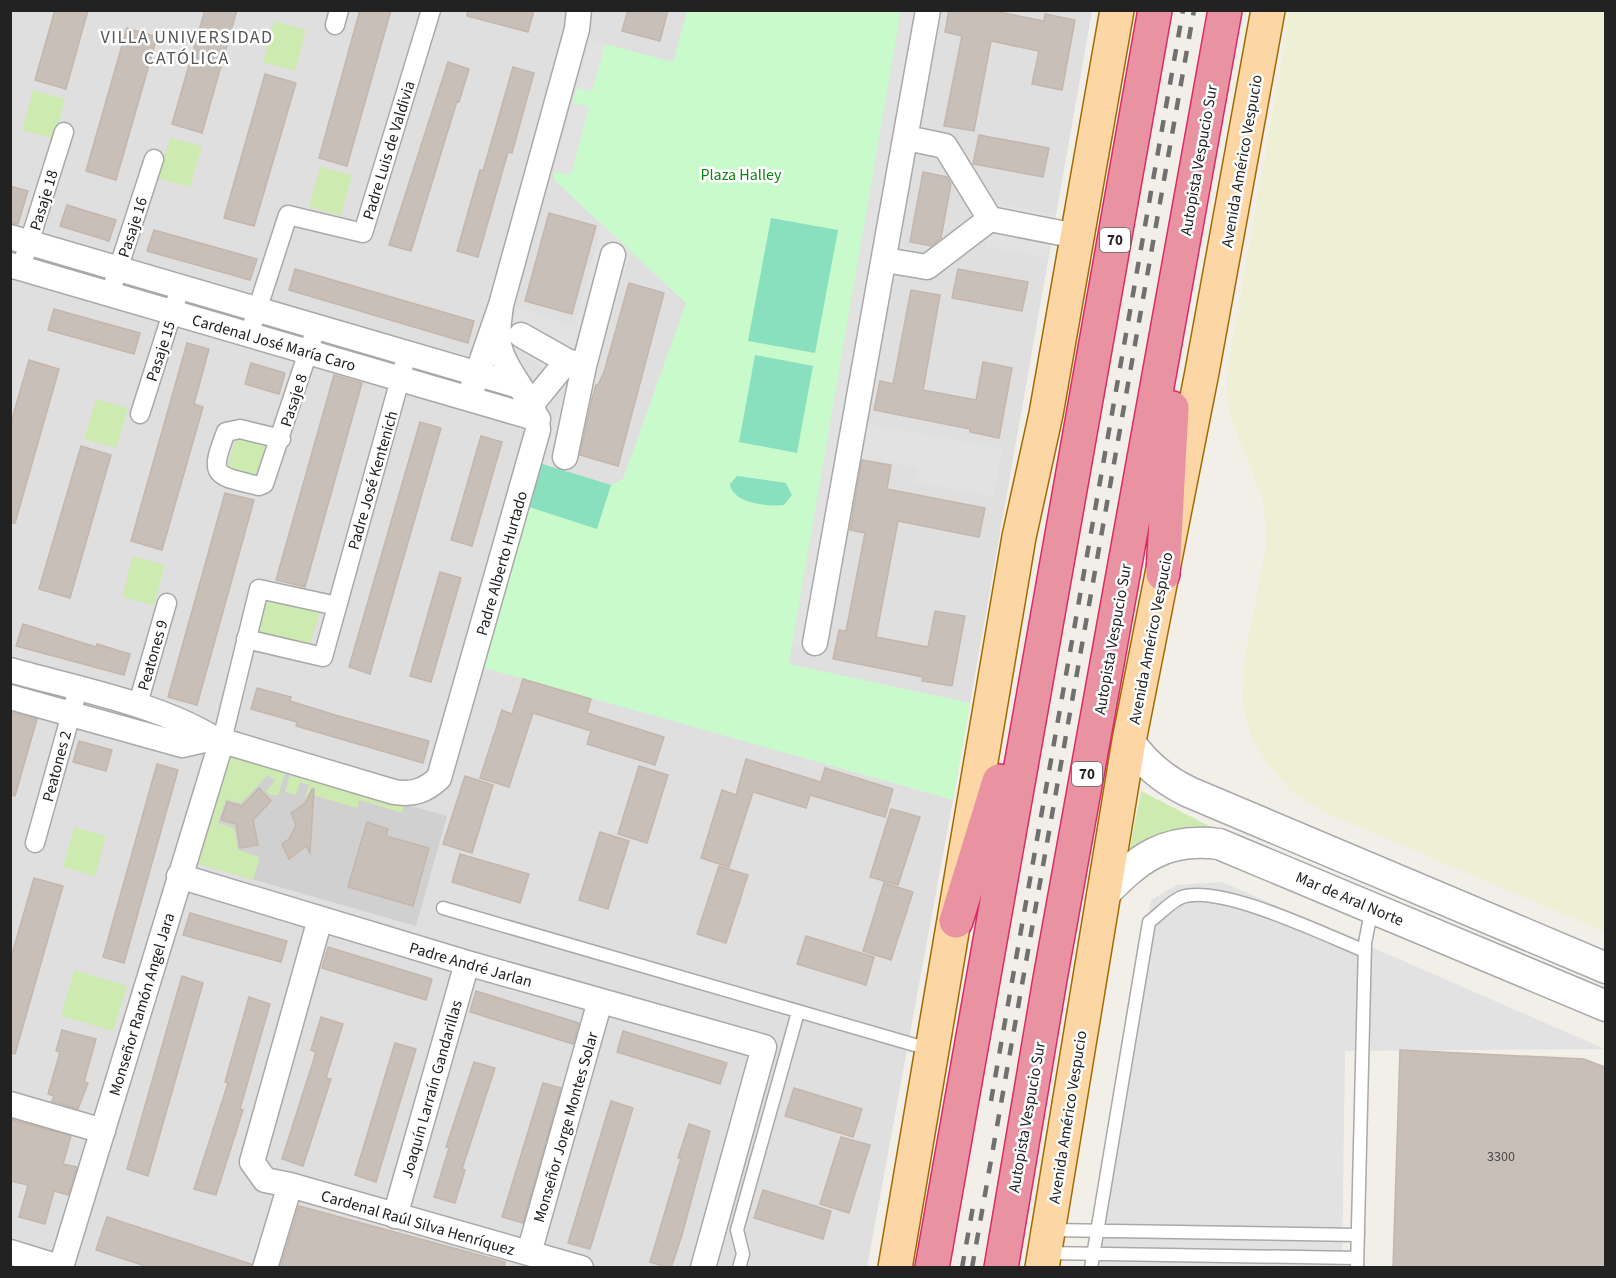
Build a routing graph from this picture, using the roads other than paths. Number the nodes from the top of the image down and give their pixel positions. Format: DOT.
graph roads {
  1 [pos="431,10"];
  2 [pos="579,10"];
  3 [pos="928,10"];
  4 [pos="1117,10"];
  5 [pos="1155,10"];
  6 [pos="1225,10"];
  7 [pos="1268,10"];
  8 [pos="64,132"];
  9 [pos="907,138"];
  10 [pos="154,159"];
  11 [pos="990,219"];
  12 [pos="1076,236"];
  13 [pos="20,240"];
  14 [pos="614,255"];
  15 [pos="885,260"];
  16 [pos="16,266"];
  17 [pos="118,269"];
  18 [pos="1176,282"];
  19 [pos="180,288"];
  20 [pos="110,294"];
  21 [pos="501,305"];
  22 [pos="257,310"];
  23 [pos="172,312"];
  24 [pos="316,328"];
  25 [pos="249,335"];
  26 [pos="521,335"];
  27 [pos="309,352"];
  28 [pos="407,354"];
  29 [pos="575,363"];
  30 [pos="478,374"];
  31 [pos="400,378"];
  32 [pos="469,398"];
  33 [pos="529,403"];
  34 [pos="140,414"];
  35 [pos="281,439"];
  36 [pos="565,457"];
  37 [pos="1163,574"];
  38 [pos="167,603"];
  39 [pos="337,606"];
  40 [pos="246,639"];
  41 [pos="815,643"];
  42 [pos="10,670"];
  43 [pos="1036,674"];
  44 [pos="78,689"];
  45 [pos="10,697"];
  46 [pos="137,707"];
  47 [pos="70,714"];
  48 [pos="218,739"];
  49 [pos="1129,741"];
  50 [pos="1283,831"];
  51 [pos="35,843"];
  52 [pos="1265,862"];
  53 [pos="179,876"];
  54 [pos="1102,896"];
  55 [pos="1372,907"];
  56 [pos="443,908"];
  57 [pos="320,919"];
  58 [pos="956,921"];
  59 [pos="1501,923"];
  60 [pos="1365,951"];
  61 [pos="1489,956"];
  62 [pos="466,963"];
  63 [pos="1605,968"];
  64 [pos="600,1001"];
  65 [pos="1605,1006"];
  66 [pos="798,1012"];
  67 [pos="932,1050"];
  68 [pos="10,1104"];
  69 [pos="103,1131"];
  70 [pos="290,1185"];
  71 [pos="395,1216"];
  72 [pos="1096,1230"];
  73 [pos="1358,1234"];
  74 [pos="1045,1250"];
  75 [pos="10,1252"];
  76 [pos="529,1253"];
  77 [pos="1093,1253"];
  78 [pos="1357,1263"];
  79 [pos="62,1267"];
  80 [pos="265,1268"];
  81 [pos="581,1268"];
  82 [pos="703,1268"];
  83 [pos="739,1268"];
  84 [pos="895,1268"];
  85 [pos="932,1268"];
  86 [pos="1001,1268"];
  87 [pos="1091,1268"];
  1 -- 22 [label="street, Padre Luis de Valdivia"];
  2 -- 21 [label="street"];
  3 -- 9 [label="street"];
  4 -- 12 [label="main road"];
  5 -- 43 [label="highway, 70"];
  6 -- 18 [label="highway, Autopista Vespucio Sur / 70"];
  7 -- 37 [label="main road, Avenida Américo Vespucio"];
  8 -- 13 [label="street, Pasaje 18"];
  9 -- 11 [label="street"];
  9 -- 15 [label="street"];
  10 -- 17 [label="street, Pasaje 16"];
  11 -- 12 [label="street"];
  11 -- 15 [label="street"];
  12 -- 58 [label="main road"];
  13 -- 16 [label="street, Pasaje 18"];
  13 -- 17 [label="street, Cardenal José María Caro"];
  14 -- 29 [label="street"];
  15 -- 41 [label="street"];
  16 -- 20 [label="street, Cardenal José María Caro"];
  17 -- 19 [label="street, Cardenal José María Caro"];
  17 -- 20 [label="street, Pasaje 16"];
  18 -- 37 [label="highway"];
  18 -- 86 [label="highway, Autopista Vespucio Sur / 70"];
  19 -- 22 [label="street, Cardenal José María Caro"];
  19 -- 23 [label="street, Pasaje 15"];
  20 -- 23 [label="street, Cardenal José María Caro"];
  21 -- 30 [label="street"];
  21 -- 33 [label="street"];
  22 -- 24 [label="street, Cardenal José María Caro"];
  22 -- 25 [label="street, Padre Luis de Valdivia"];
  23 -- 25 [label="street, Cardenal José María Caro"];
  23 -- 34 [label="street, Pasaje 15"];
  24 -- 27 [label="street, Pasaje 8"];
  24 -- 28 [label="street, Cardenal José María Caro"];
  25 -- 27 [label="street, Cardenal José María Caro"];
  26 -- 29 [label="street"];
  27 -- 31 [label="street, Cardenal José María Caro"];
  27 -- 35 [label="street, Pasaje 8"];
  28 -- 30 [label="street, Cardenal José María Caro"];
  28 -- 31 [label="street, Padre José Kentenich"];
  29 -- 33 [label="street"];
  29 -- 36 [label="street"];
  30 -- 32 [label="street"];
  30 -- 33 [label="street, Cardenal José María Caro"];
  31 -- 32 [label="street, Cardenal José María Caro"];
  31 -- 39 [label="street, Padre José Kentenich"];
  32 -- 33 [label="street, Cardenal José María Caro"];
  33 -- 48 [label="street, Padre Alberto Hurtado"];
  37 -- 49 [label="main road, Avenida Américo Vespucio"];
  38 -- 46 [label="street, Peatones 9"];
  39 -- 40 [label="street, Padre José Kentenich"];
  39 -- 40 [label="street"];
  40 -- 48 [label="street"];
  42 -- 44 [label="street"];
  43 -- 58 [label="highway"];
  43 -- 85 [label="highway, 70"];
  44 -- 46 [label="street"];
  44 -- 47 [label="street, Peatones 2"];
  45 -- 47 [label="street"];
  46 -- 48 [label="street"];
  47 -- 48 [label="street"];
  47 -- 51 [label="street, Peatones 2"];
  48 -- 53 [label="street, Monseñor Ramón Angel Jara"];
  49 -- 50 [label="street"];
  49 -- 54 [label="main road, Avenida Américo Vespucio"];
  50 -- 52 [label="street"];
  50 -- 59 [label="street"];
  52 -- 54 [label="street, Mar de Aral Norte"];
  52 -- 55 [label="street, Mar de Aral Norte"];
  53 -- 57 [label="street, Padre André Jarlan"];
  53 -- 69 [label="street, Monseñor Ramón Angel Jara"];
  54 -- 74 [label="main road, Avenida Américo Vespucio"];
  55 -- 60 [label="lane"];
  55 -- 61 [label="street, Mar de Aral Norte"];
  56 -- 66 [label="lane"];
  57 -- 62 [label="street, Padre André Jarlan"];
  57 -- 70 [label="street, Cardenal Raúl Silva Henríquez"];
  58 -- 67 [label="main road"];
  59 -- 61 [label="street"];
  59 -- 63 [label="street"];
  60 -- 72 [label="lane"];
  60 -- 73 [label="lane"];
  61 -- 65 [label="street, Mar de Aral Norte"];
  62 -- 64 [label="street, Padre André Jarlan"];
  62 -- 71 [label="street, Joaquín Larraín Gandarillas"];
  64 -- 76 [label="street, Monseñor Jorge Montes Solar"];
  64 -- 82 [label="street, Padre André Jarlan"];
  66 -- 67 [label="lane"];
  66 -- 83 [label="lane"];
  67 -- 84 [label="main road"];
  68 -- 69 [label="street"];
  69 -- 79 [label="street, Monseñor Ramón Angel Jara"];
  70 -- 71 [label="street, Cardenal Raúl Silva Henríquez"];
  70 -- 80 [label="street"];
  71 -- 76 [label="street, Cardenal Raúl Silva Henríquez"];
  72 -- 73 [label="lane"];
  72 -- 74 [label="lane"];
  72 -- 77 [label="lane"];
  73 -- 78 [label="lane"];
  74 -- 77 [label="lane"];
  75 -- 79 [label="street"];
  76 -- 81 [label="street, Cardenal Raúl Silva Henríquez"];
  77 -- 78 [label="lane"];
  77 -- 87 [label="lane"];
}
